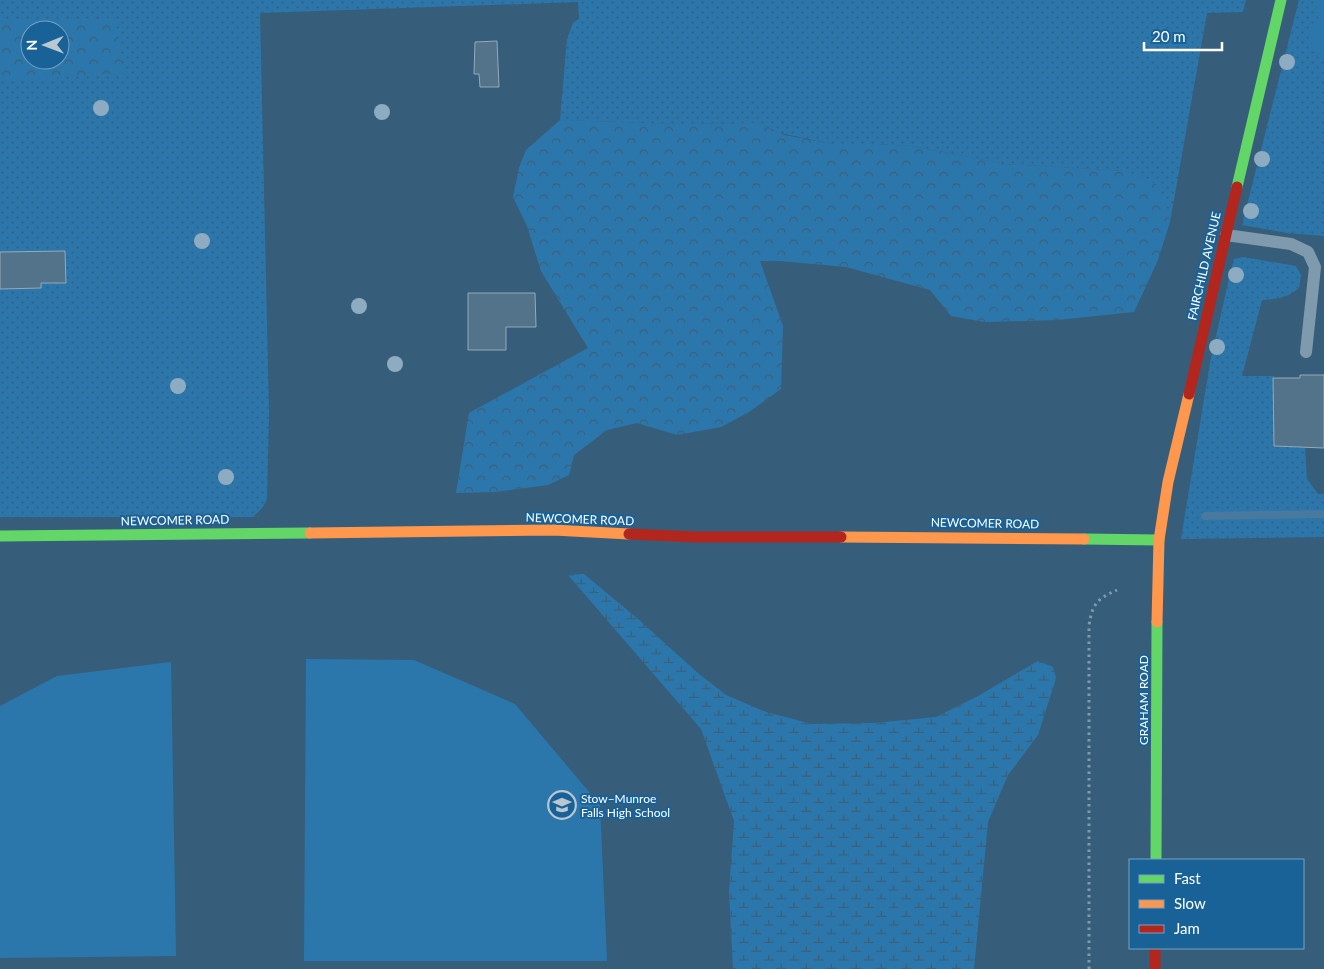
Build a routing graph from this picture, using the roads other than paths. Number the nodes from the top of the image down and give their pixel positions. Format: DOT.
graph roads {
  1 [pos="1281,0"];
  2 [pos="1226,235"];
  3 [pos="1306,352"];
  4 [pos="0,536"];
  5 [pos="1159,540"];
  6 [pos="1156,859"];
  7 [pos="1155,949"];
  8 [pos="1155,969"];
  1 -- 2 [label="street, FAIRCHILD AVENUE"];
  2 -- 3 [label="lane"];
  2 -- 5 [label="street, FAIRCHILD AVENUE"];
  4 -- 5 [label="street, NEWCOMER ROAD"];
  5 -- 6 [label="street, GRAHAM ROAD"];
  7 -- 8 [label="street"];
}
